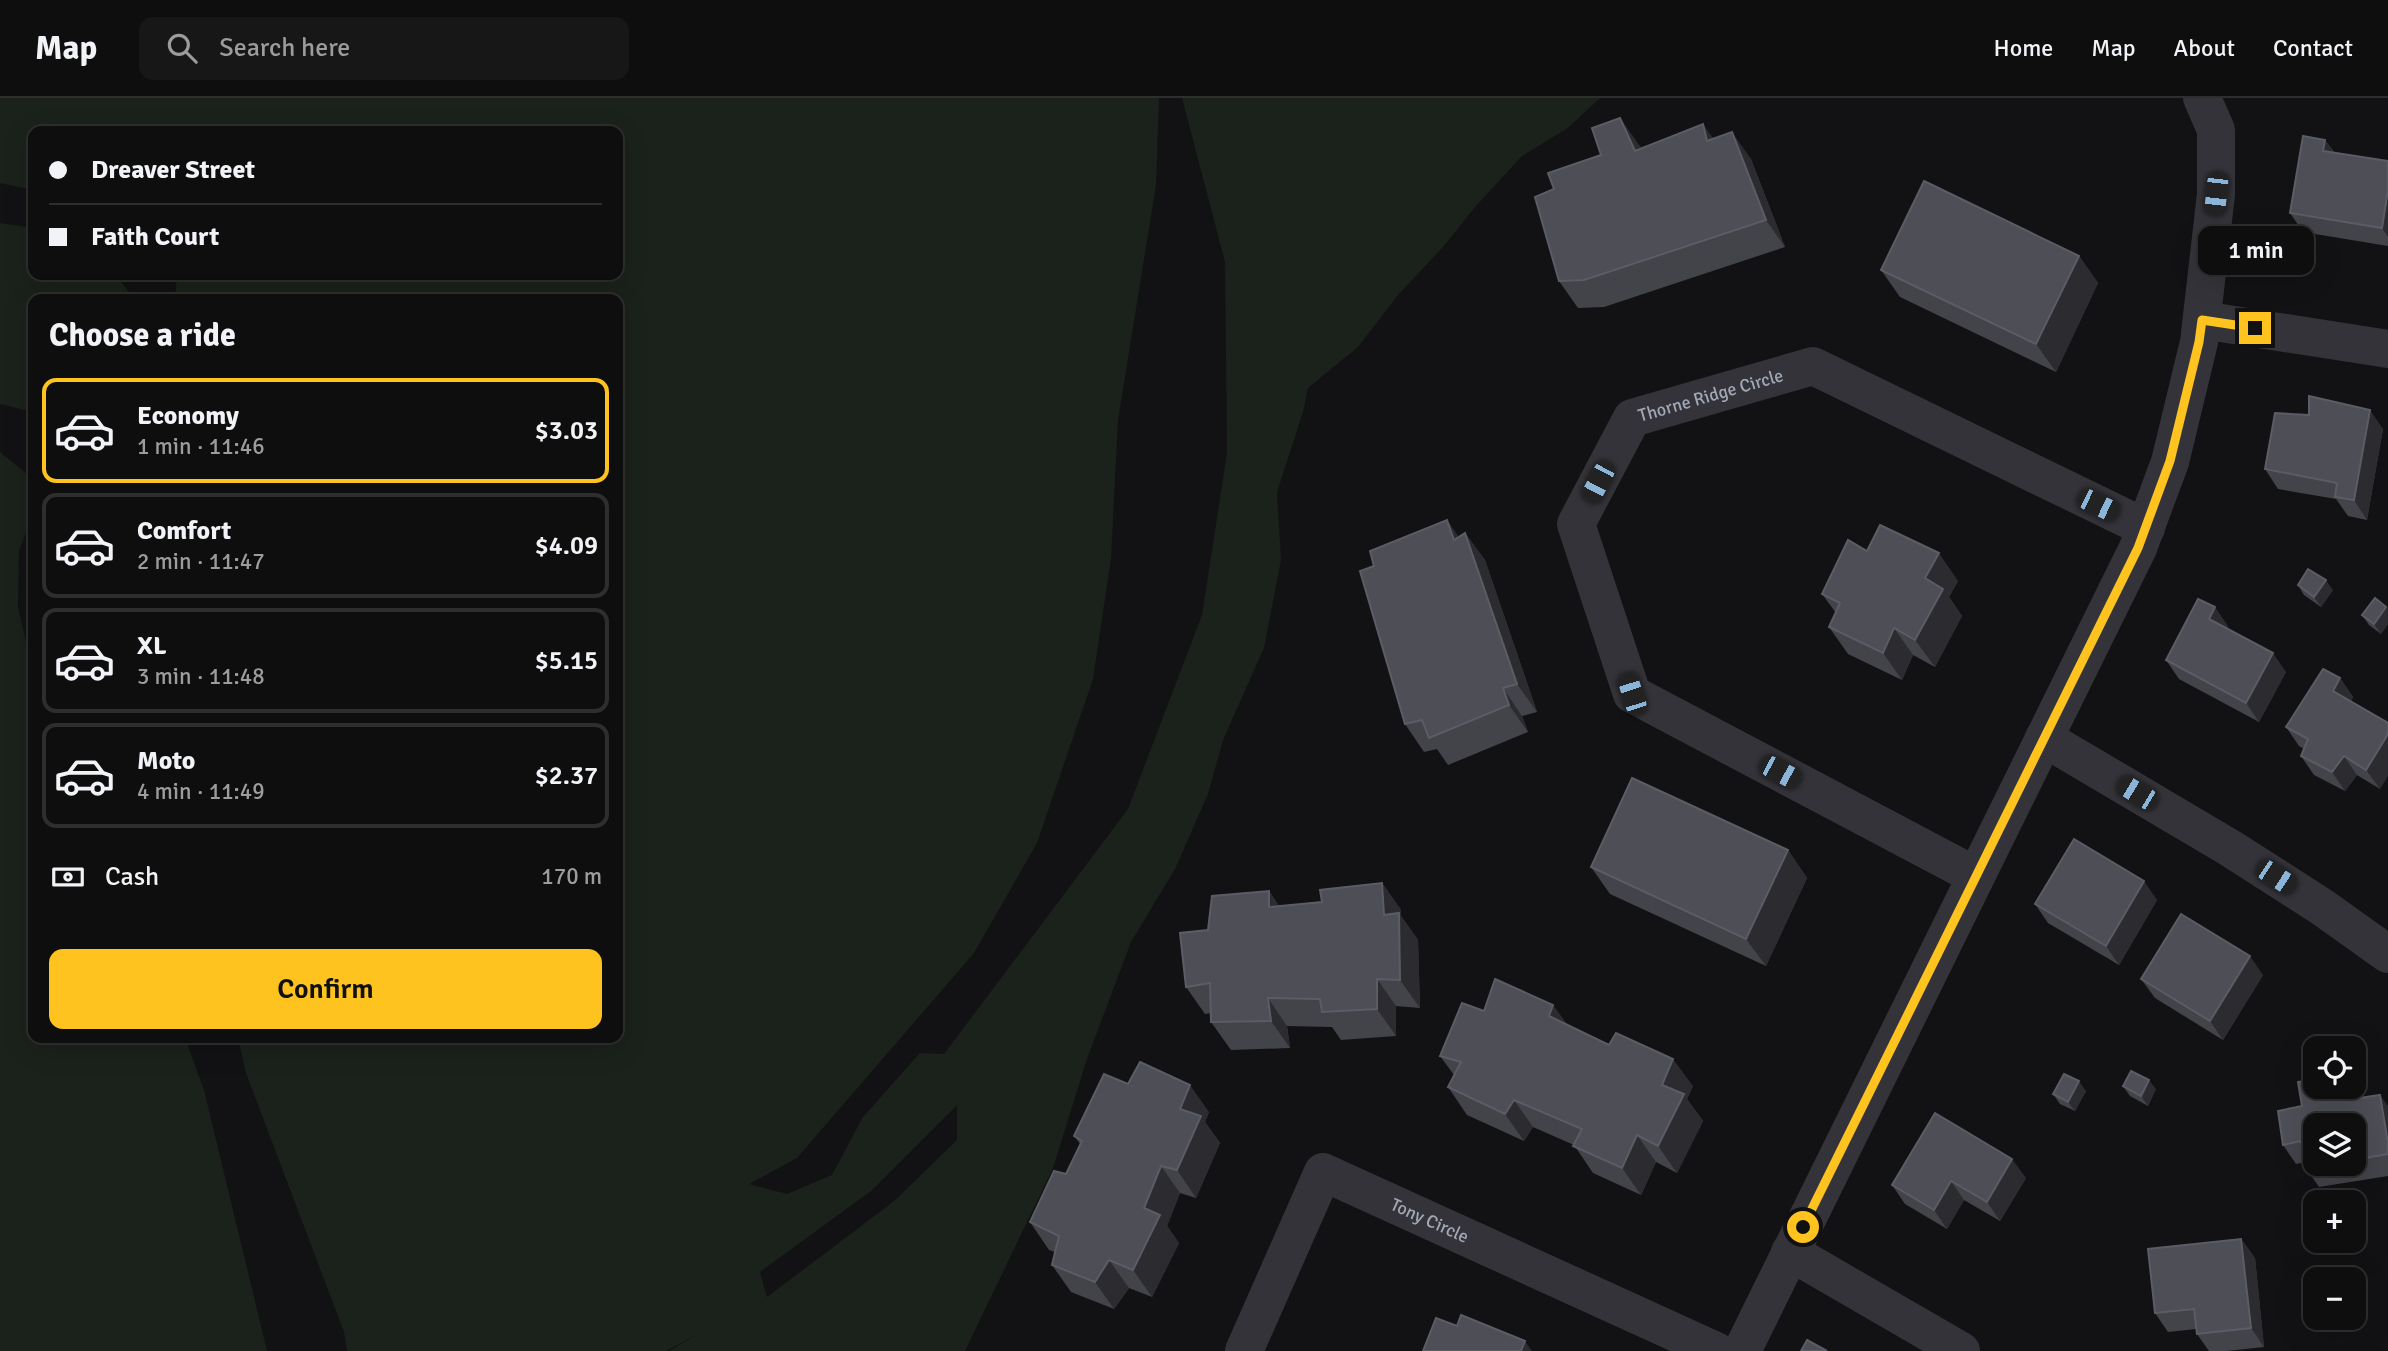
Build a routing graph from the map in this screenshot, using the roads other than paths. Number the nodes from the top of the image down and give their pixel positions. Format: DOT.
graph roads {
  1 [pos="2217,109"];
  2 [pos="2202,320"];
  3 [pos="2388,349"];
  4 [pos="2146,528"];
  5 [pos="2044,738"];
  6 [pos="1976,876"];
  7 [pos="2388,954"];
  8 [pos="1790,1252"];
  9 [pos="1244,1351"];
  10 [pos="1716,1351"];
  11 [pos="1742,1351"];
  12 [pos="1961,1351"];
  1 -- 2 [label="street"];
  2 -- 3 [label="street"];
  2 -- 4 [label="street"];
  4 -- 5 [label="street"];
  4 -- 6 [label="street, Thorne Ridge Circle"];
  5 -- 6 [label="street"];
  5 -- 7 [label="street"];
  6 -- 8 [label="street"];
  8 -- 11 [label="street"];
  8 -- 12 [label="street"];
  9 -- 10 [label="street, Tony Circle"];
}
